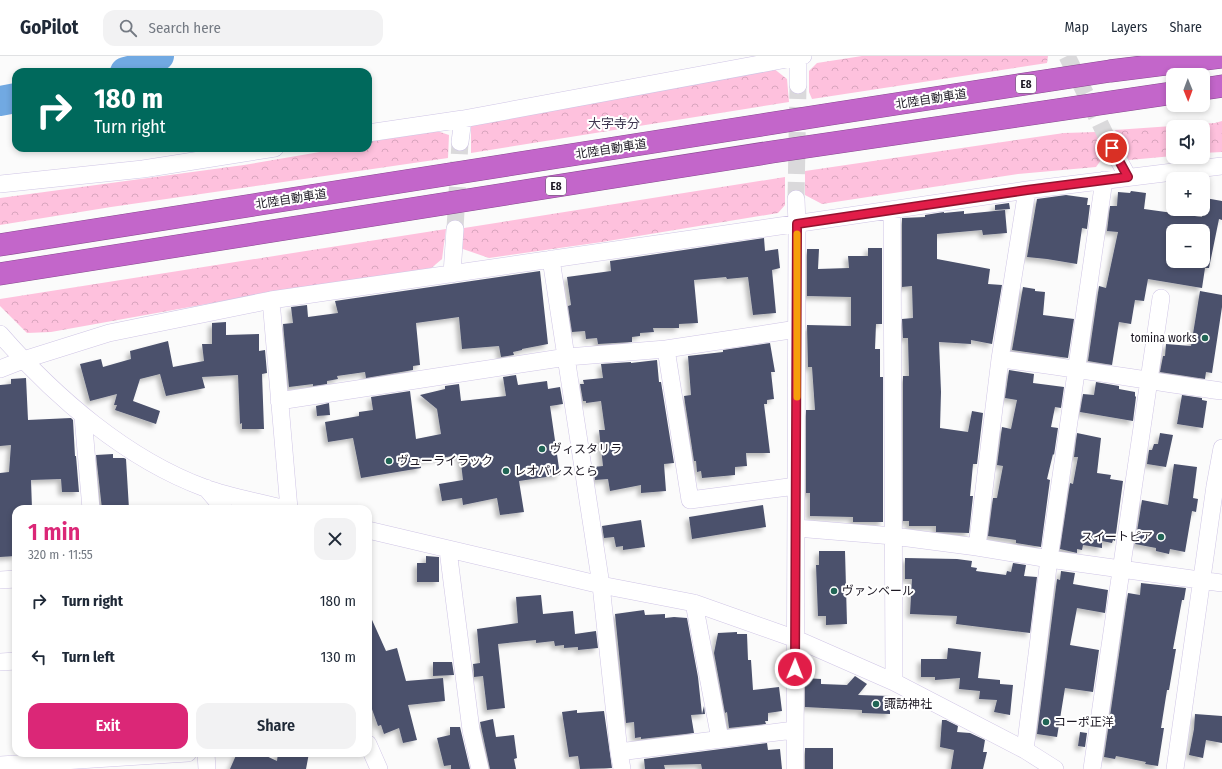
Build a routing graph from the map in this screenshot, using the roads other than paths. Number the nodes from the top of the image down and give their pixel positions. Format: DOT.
graph roads {
  1 [pos="800,56"];
  2 [pos="1222,57"];
  3 [pos="798,85"];
  4 [pos="1222,86"];
  5 [pos="1210,88"];
  6 [pos="1166,94"];
  7 [pos="1222,94"];
  8 [pos="1210,95"];
  9 [pos="1166,99"];
  10 [pos="1113,101"];
  11 [pos="463,119"];
  12 [pos="372,133"];
  13 [pos="460,142"];
  14 [pos="1112,148"];
  15 [pos="250,152"];
  16 [pos="1222,166"];
  17 [pos="1128,177"];
  18 [pos="1104,180"];
  19 [pos="0,184"];
  20 [pos="1027,190"];
  21 [pos="796,199"];
  22 [pos="892,210"];
  23 [pos="797,224"];
  24 [pos="455,229"];
  25 [pos="0,245"];
  26 [pos="551,259"];
  27 [pos="0,274"];
  28 [pos="452,274"];
  29 [pos="1161,298"];
  30 [pos="271,300"];
  31 [pos="797,329"];
  32 [pos="0,334"];
  33 [pos="666,349"];
  34 [pos="567,357"];
  35 [pos="1000,359"];
  36 [pos="23,360"];
  37 [pos="0,369"];
  38 [pos="1078,369"];
  39 [pos="1148,381"];
  40 [pos="1222,391"];
  41 [pos="279,401"];
  42 [pos="84,416"];
  43 [pos="1222,448"];
  44 [pos="796,486"];
  45 [pos="1219,487"];
  46 [pos="206,488"];
  47 [pos="91,505"];
  48 [pos="221,505"];
  49 [pos="269,505"];
  50 [pos="289,505"];
  51 [pos="796,528"];
  52 [pos="372,531"];
  53 [pos="893,536"];
  54 [pos="977,547"];
  55 [pos="448,550"];
  56 [pos="1050,560"];
  57 [pos="1122,569"];
  58 [pos="12,579"];
  59 [pos="0,580"];
  60 [pos="1202,580"];
  61 [pos="1222,583"];
  62 [pos="601,585"];
  63 [pos="694,603"];
  64 [pos="796,639"];
  65 [pos="12,661"];
  66 [pos="0,662"];
  67 [pos="894,682"];
  68 [pos="794,730"];
  69 [pos="720,739"];
  70 [pos="1024,750"];
  71 [pos="619,752"];
  72 [pos="372,753"];
  73 [pos="105,757"];
  74 [pos="206,757"];
  75 [pos="1,762"];
  76 [pos="207,769"];
  77 [pos="379,769"];
  78 [pos="480,769"];
  79 [pos="622,769"];
  80 [pos="795,769"];
  81 [pos="1054,769"];
  82 [pos="1092,769"];
  83 [pos="1175,769"];
  1 -- 3 [label="street"];
  1 -- 11 [label="street"];
  2 -- 25 [label="highway, 北陸自動車道 / E8"];
  4 -- 5 [label="highway"];
  6 -- 10 [label="highway, E8"];
  7 -- 8 [label="highway"];
  9 -- 10 [label="highway"];
  10 -- 27 [label="highway, E8"];
  11 -- 12 [label="street"];
  11 -- 13 [label="street"];
  14 -- 17 [label="street"];
  15 -- 19 [label="street"];
  16 -- 17 [label="street"];
  17 -- 18 [label="street"];
  18 -- 20 [label="street"];
  18 -- 38 [label="street"];
  20 -- 22 [label="street"];
  20 -- 35 [label="street"];
  21 -- 23 [label="street"];
  22 -- 23 [label="street"];
  22 -- 53 [label="street"];
  23 -- 26 [label="street"];
  23 -- 31 [label="street"];
  24 -- 28 [label="street"];
  26 -- 28 [label="street"];
  26 -- 34 [label="street"];
  28 -- 30 [label="street"];
  29 -- 39 [label="street"];
  30 -- 36 [label="street"];
  30 -- 41 [label="street"];
  31 -- 33 [label="street"];
  31 -- 44 [label="street"];
  32 -- 36 [label="street"];
  33 -- 34 [label="street"];
  33 -- 44 [label="street"];
  34 -- 41 [label="street"];
  34 -- 62 [label="street"];
  35 -- 38 [label="street"];
  35 -- 54 [label="street"];
  36 -- 37 [label="street"];
  36 -- 42 [label="street"];
  38 -- 39 [label="street"];
  38 -- 56 [label="street"];
  39 -- 40 [label="street"];
  39 -- 57 [label="street"];
  41 -- 50 [label="street"];
  42 -- 46 [label="street"];
  42 -- 47 [label="street"];
  43 -- 45 [label="street"];
  44 -- 51 [label="street"];
  45 -- 60 [label="street"];
  46 -- 48 [label="street"];
  46 -- 49 [label="street"];
  51 -- 53 [label="street"];
  51 -- 64 [label="street"];
  52 -- 55 [label="street"];
  53 -- 54 [label="street"];
  53 -- 67 [label="street"];
  54 -- 56 [label="street"];
  55 -- 62 [label="street"];
  55 -- 78 [label="street"];
  56 -- 57 [label="street"];
  56 -- 70 [label="street"];
  57 -- 60 [label="street"];
  57 -- 82 [label="street"];
  58 -- 59 [label="street"];
  60 -- 61 [label="street"];
  60 -- 83 [label="street"];
  62 -- 63 [label="street"];
  62 -- 71 [label="street"];
  63 -- 64 [label="street"];
  63 -- 69 [label="street"];
  64 -- 67 [label="street"];
  64 -- 68 [label="street"];
  65 -- 66 [label="street"];
  67 -- 70 [label="street"];
  68 -- 69 [label="street"];
  68 -- 80 [label="street"];
  69 -- 71 [label="street"];
  70 -- 81 [label="street"];
  71 -- 79 [label="street"];
  72 -- 77 [label="street"];
  73 -- 75 [label="street"];
  74 -- 76 [label="street"];
}
